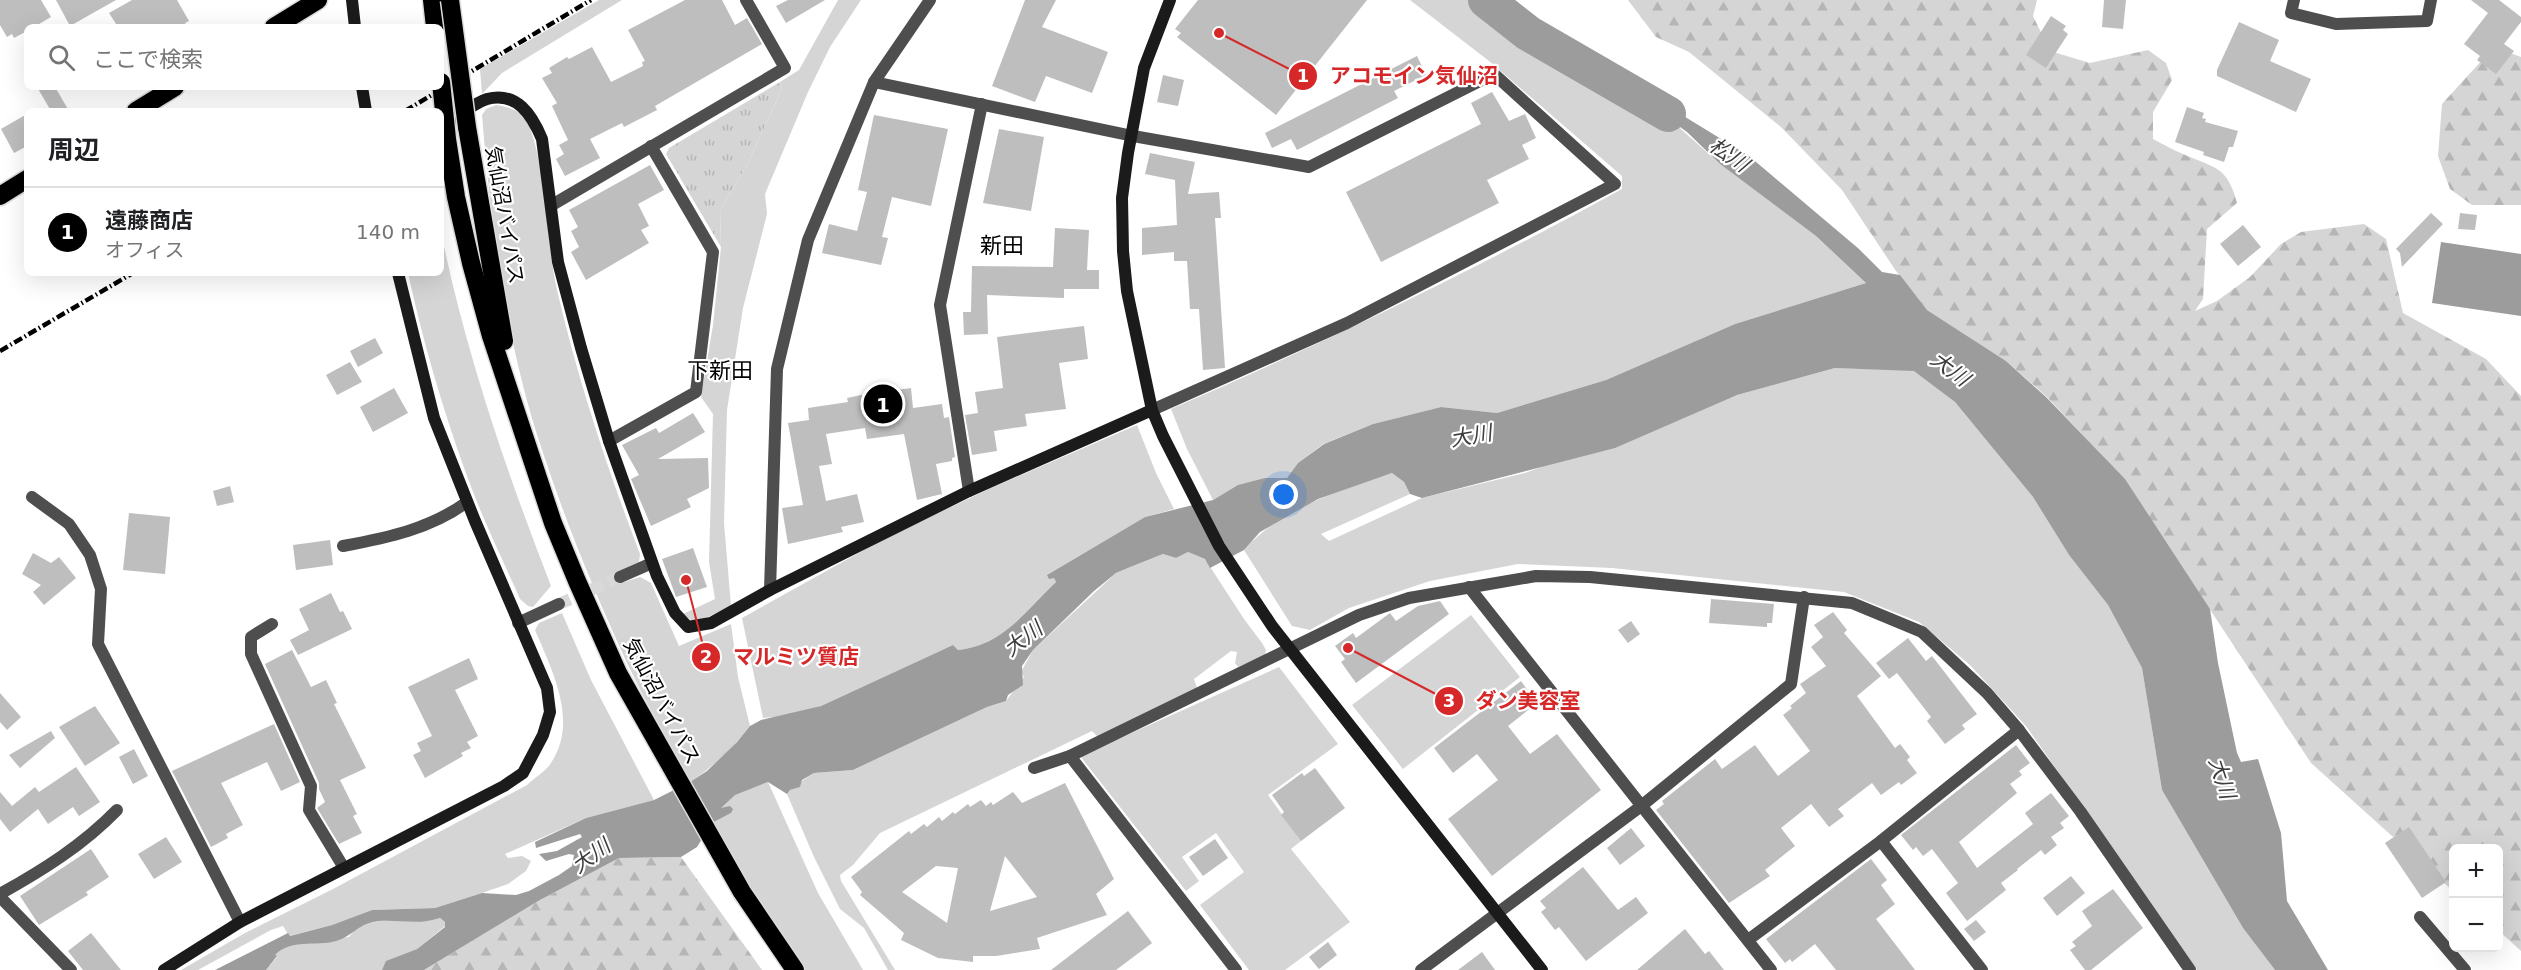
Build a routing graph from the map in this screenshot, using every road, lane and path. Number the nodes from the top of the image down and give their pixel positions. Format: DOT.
graph roads {
  1 [pos="318,0"];
  2 [pos="352,0"];
  3 [pos="432,0"];
  4 [pos="450,0"];
  5 [pos="746,0"];
  6 [pos="930,0"];
  7 [pos="1170,0"];
  8 [pos="2294,0"];
  9 [pos="2431,0"];
  10 [pos="279,24"];
  11 [pos="355,24"];
  12 [pos="435,24"];
  13 [pos="874,81"];
  14 [pos="170,90"];
  15 [pos="362,90"];
  16 [pos="441,90"];
  17 [pos="982,104"];
  18 [pos="140,108"];
  19 [pos="366,108"];
  20 [pos="443,108"];
  21 [pos="444,133"];
  22 [pos="1133,136"];
  23 [pos="651,146"];
  24 [pos="24,181"];
  25 [pos="0,196"];
  26 [pos="552,205"];
  27 [pos="399,276"];
  28 [pos="1152,410"];
  29 [pos="523,437"];
  30 [pos="609,441"];
  31 [pos="969,491"];
  32 [pos="32,497"];
  33 [pos="467,502"];
  34 [pos="343,546"];
  35 [pos="652,563"];
  36 [pos="620,577"];
  37 [pos="1469,587"];
  38 [pos="770,590"];
  39 [pos="1804,597"];
  40 [pos="559,604"];
  41 [pos="518,623"];
  42 [pos="272,624"];
  43 [pos="1290,648"];
  44 [pos="2019,730"];
  45 [pos="1070,756"];
  46 [pos="1034,768"];
  47 [pos="1640,807"];
  48 [pos="117,810"];
  49 [pos="1881,841"];
  50 [pos="344,868"];
  51 [pos="0,896"];
  52 [pos="1498,913"];
  53 [pos="2420,917"];
  54 [pos="240,922"];
  55 [pos="1748,940"];
  56 [pos="71,970"];
  57 [pos="164,970"];
  58 [pos="795,970"];
  59 [pos="1236,970"];
  60 [pos="1421,970"];
  61 [pos="1542,970"];
  62 [pos="1771,970"];
  63 [pos="1982,970"];
  64 [pos="2190,970"];
  65 [pos="2465,970"];
  1 -- 10 [label="highway"];
  2 -- 11 [label="street"];
  3 -- 12 [label="highway"];
  4 -- 29 [label="highway, 気仙沼バイパス, bridge"];
  5 -- 23 [label="street"];
  6 -- 13 [label="street"];
  7 -- 22 [label="street"];
  8 -- 9 [label="street"];
  13 -- 17 [label="street"];
  13 -- 38 [label="street"];
  14 -- 18 [label="highway"];
  15 -- 19 [label="street"];
  16 -- 20 [label="highway, 気仙沼バイパス, bridge"];
  17 -- 22 [label="street"];
  17 -- 31 [label="street"];
  21 -- 26 [label="street"];
  21 -- 29 [label="highway, 気仙沼バイパス"];
  22 -- 28 [label="street"];
  22 -- 28 [label="street"];
  23 -- 26 [label="street"];
  23 -- 30 [label="street"];
  24 -- 25 [label="highway"];
  26 -- 30 [label="street"];
  27 -- 33 [label="street"];
  28 -- 31 [label="street"];
  28 -- 43 [label="street"];
  29 -- 58 [label="highway, 気仙沼バイパス"];
  30 -- 35 [label="street"];
  31 -- 38 [label="street"];
  32 -- 54 [label="street"];
  33 -- 34 [label="street"];
  33 -- 41 [label="street"];
  35 -- 36 [label="street"];
  35 -- 38 [label="street"];
  37 -- 39 [label="street"];
  37 -- 43 [label="street"];
  37 -- 47 [label="street"];
  39 -- 44 [label="street"];
  39 -- 47 [label="street"];
  40 -- 41 [label="street"];
  41 -- 50 [label="street"];
  42 -- 50 [label="street"];
  43 -- 45 [label="street"];
  43 -- 52 [label="street"];
  44 -- 49 [label="street"];
  44 -- 64 [label="street"];
  45 -- 46 [label="street"];
  45 -- 59 [label="street"];
  47 -- 52 [label="street"];
  47 -- 55 [label="street"];
  48 -- 51 [label="street"];
  49 -- 55 [label="street"];
  49 -- 63 [label="street"];
  50 -- 54 [label="street"];
  51 -- 56 [label="street"];
  52 -- 60 [label="street"];
  52 -- 61 [label="street"];
  53 -- 65 [label="street"];
  54 -- 57 [label="street"];
  55 -- 62 [label="street"];
}
